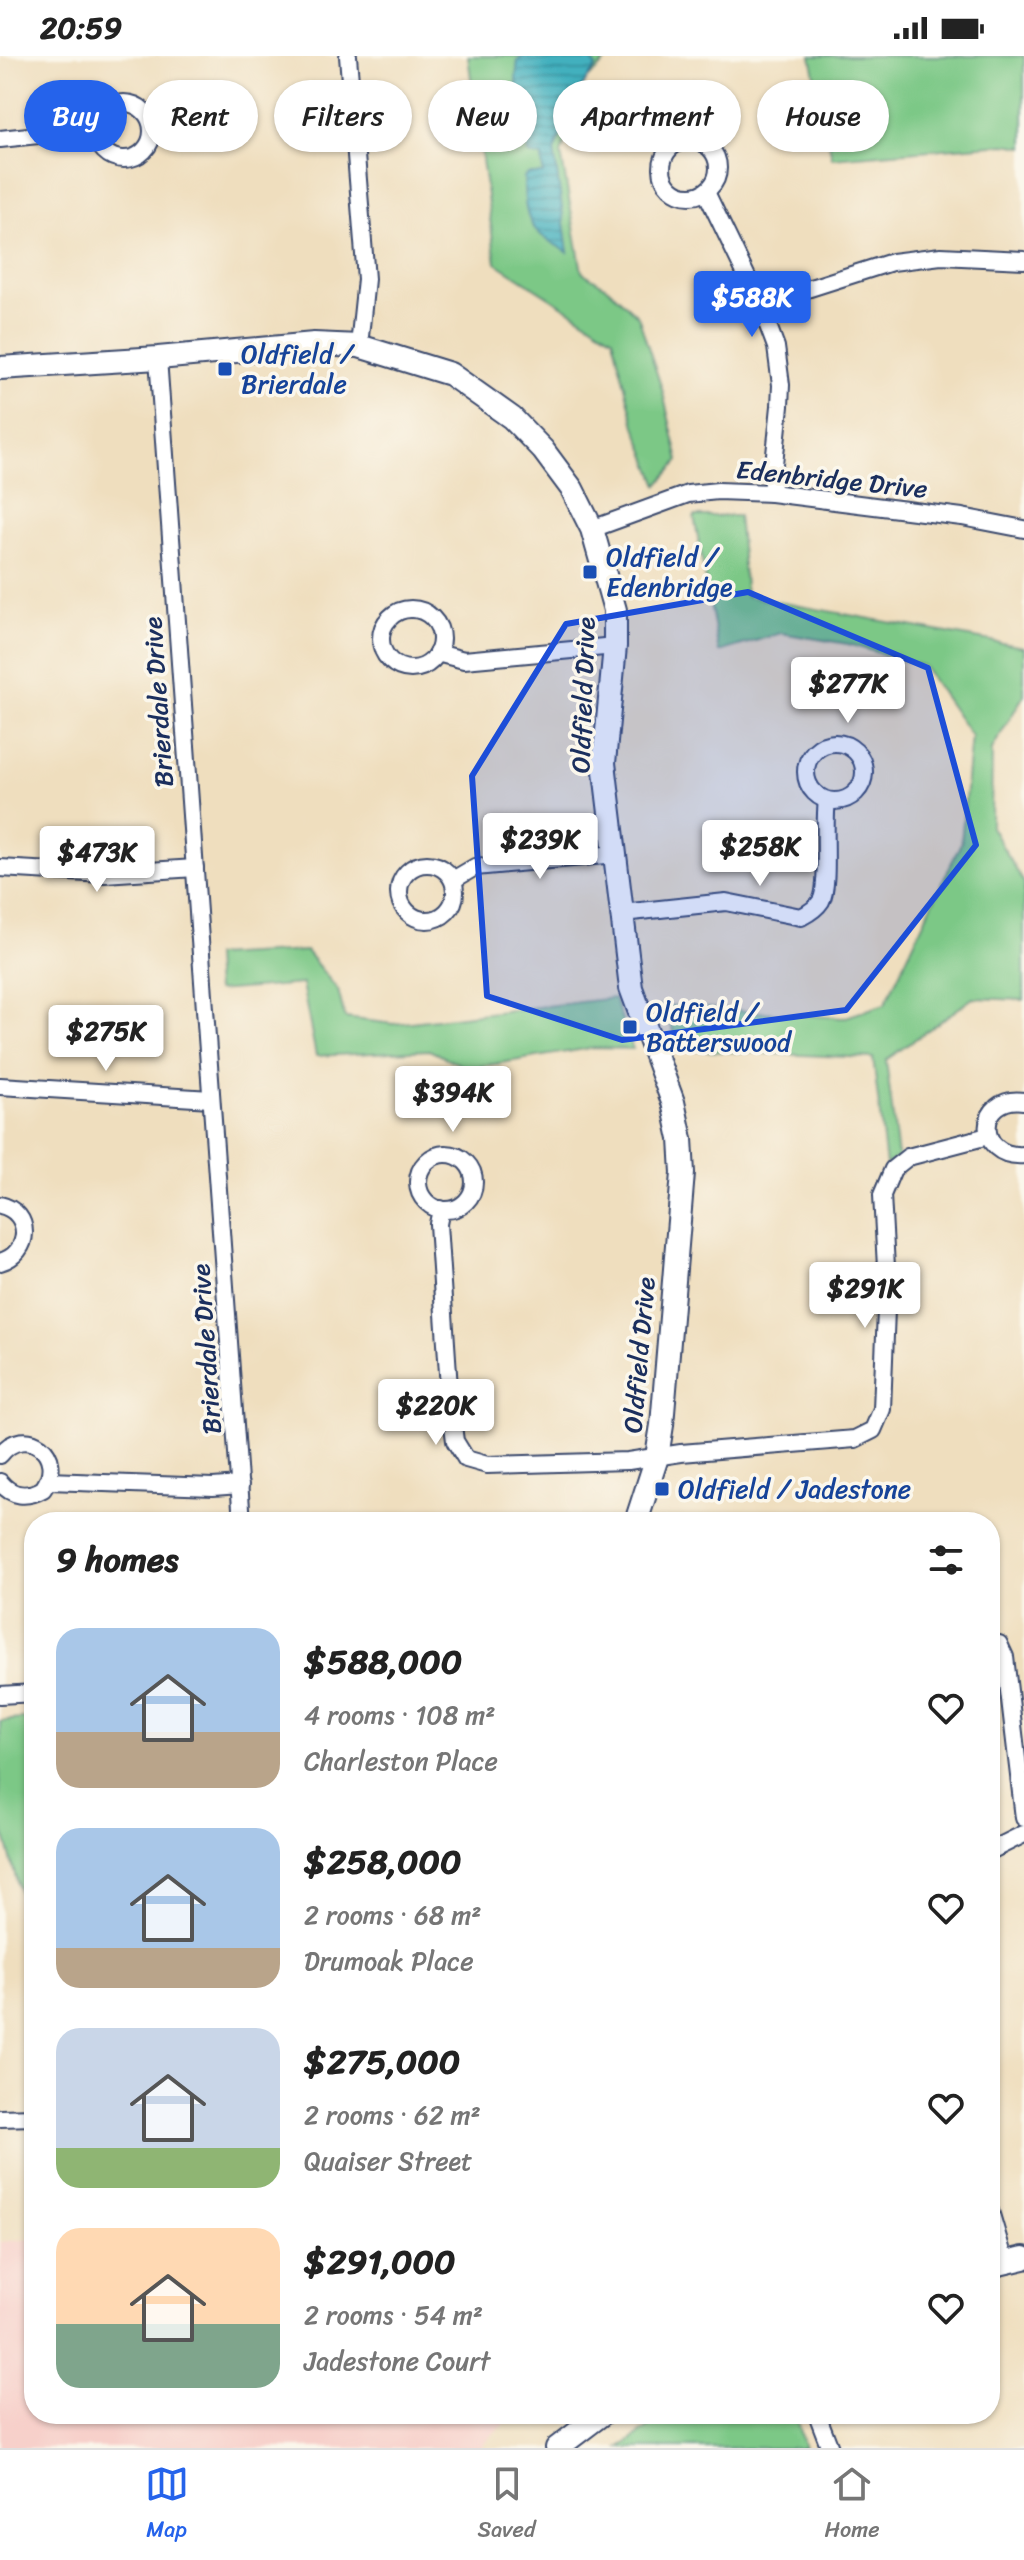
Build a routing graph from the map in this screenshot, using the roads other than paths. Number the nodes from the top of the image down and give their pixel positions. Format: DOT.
graph roads {
  1 [pos="348,56"];
  2 [pos="24,136"];
  3 [pos="0,139"];
  4 [pos="706,192"];
  5 [pos="1024,260"];
  6 [pos="760,304"];
  7 [pos="359,346"];
  8 [pos="158,358"];
  9 [pos="0,368"];
  10 [pos="771,493"];
  11 [pos="592,529"];
  12 [pos="1024,529"];
  13 [pos="615,646"];
  14 [pos="437,653"];
  15 [pos="827,801"];
  16 [pos="616,854"];
  17 [pos="0,868"];
  18 [pos="195,868"];
  19 [pos="453,880"];
  20 [pos="622,913"];
  21 [pos="0,1086"];
  22 [pos="211,1099"];
  23 [pos="1024,1101"];
  24 [pos="988,1136"];
  25 [pos="1024,1155"];
  26 [pos="0,1205"];
  27 [pos="441,1209"];
  28 [pos="0,1262"];
  29 [pos="0,1455"];
  30 [pos="657,1457"];
  31 [pos="49,1481"];
  32 [pos="0,1482"];
  33 [pos="240,1485"];
  34 [pos="241,1512"];
  35 [pos="639,1512"];
  36 [pos="1000,1646"];
  37 [pos="24,1694"];
  38 [pos="0,1695"];
  39 [pos="1024,1818"];
  40 [pos="1024,1834"];
  41 [pos="1000,1846"];
  42 [pos="24,2117"];
  43 [pos="0,2118"];
  44 [pos="1000,2243"];
  45 [pos="1006,2262"];
  46 [pos="589,2424"];
  47 [pos="821,2424"];
  48 [pos="557,2448"];
  49 [pos="830,2448"];
  1 -- 7 [label="street"];
  2 -- 3 [label="street"];
  4 -- 6 [label="street"];
  5 -- 6 [label="street"];
  6 -- 10 [label="street"];
  7 -- 8 [label="street, Oldfield Drive"];
  7 -- 11 [label="street, Oldfield Drive"];
  8 -- 9 [label="street, Oldfield Drive"];
  8 -- 18 [label="street, Brierdale Drive"];
  10 -- 11 [label="street, Edenbridge Drive"];
  10 -- 12 [label="street, Edenbridge Drive"];
  11 -- 13 [label="street, Oldfield Drive"];
  13 -- 14 [label="street"];
  13 -- 16 [label="street, Oldfield Drive"];
  15 -- 20 [label="street"];
  16 -- 19 [label="street"];
  16 -- 20 [label="street, Oldfield Drive"];
  17 -- 18 [label="street"];
  18 -- 22 [label="street, Brierdale Drive"];
  20 -- 30 [label="street, Oldfield Drive"];
  21 -- 22 [label="street"];
  22 -- 33 [label="street, Brierdale Drive"];
  23 -- 24 [label="street"];
  24 -- 25 [label="street"];
  24 -- 30 [label="street"];
  26 -- 28 [label="street"];
  27 -- 30 [label="street"];
  29 -- 31 [label="street"];
  30 -- 35 [label="street, Oldfield Drive"];
  31 -- 32 [label="street"];
  31 -- 33 [label="street"];
  33 -- 34 [label="street, Brierdale Drive"];
  36 -- 39 [label="street"];
  37 -- 38 [label="street"];
  40 -- 41 [label="street"];
  42 -- 43 [label="street"];
  44 -- 45 [label="street"];
  46 -- 48 [label="street"];
  47 -- 49 [label="street"];
}
